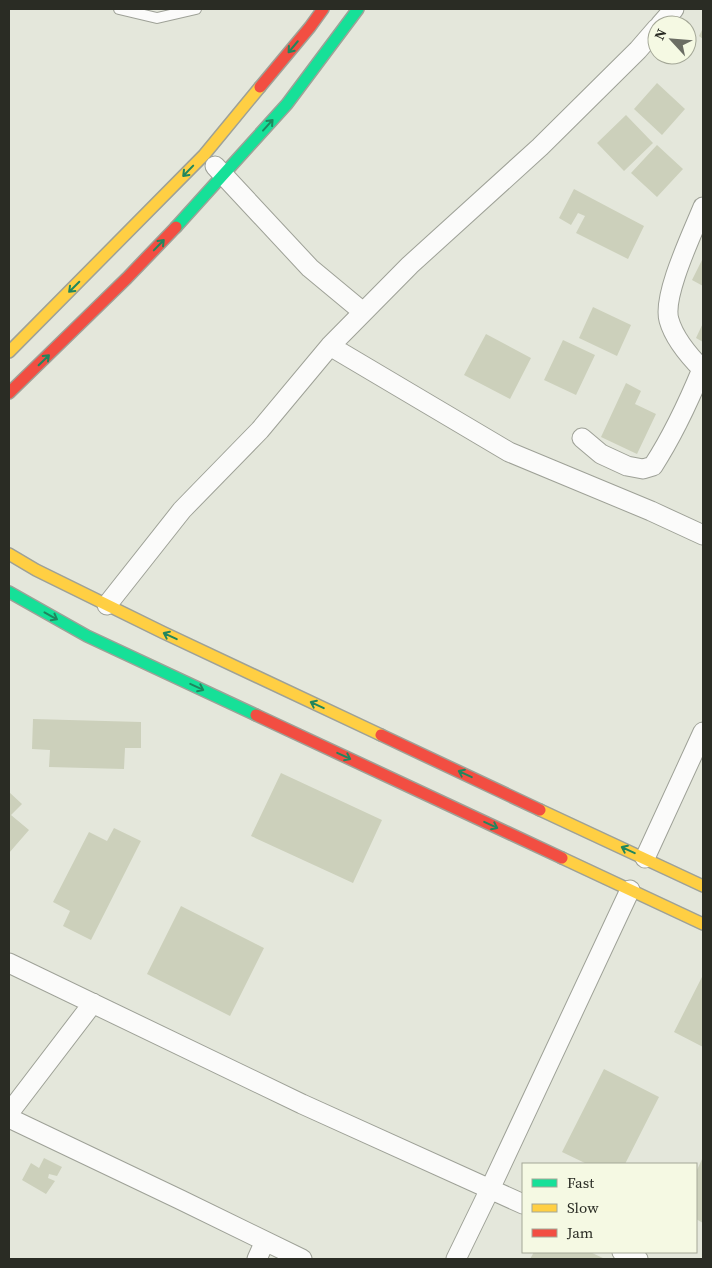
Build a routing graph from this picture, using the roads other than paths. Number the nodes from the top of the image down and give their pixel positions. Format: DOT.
graph roads {
  1 [pos="119,9"];
  2 [pos="196,9"];
  3 [pos="323,9"];
  4 [pos="358,9"];
  5 [pos="647,40"];
  6 [pos="204,155"];
  7 [pos="223,175"];
  8 [pos="703,207"];
  9 [pos="364,312"];
  10 [pos="37,325"];
  11 [pos="9,342"];
  12 [pos="330,346"];
  13 [pos="9,352"];
  14 [pos="703,370"];
  15 [pos="27,376"];
  16 [pos="9,394"];
  17 [pos="9,401"];
  18 [pos="582,438"];
  19 [pos="703,535"];
  20 [pos="9,541"];
  21 [pos="9,554"];
  22 [pos="36,570"];
  23 [pos="9,592"];
  24 [pos="107,605"];
  25 [pos="703,732"];
  26 [pos="645,858"];
  27 [pos="703,886"];
  28 [pos="630,890"];
  29 [pos="703,924"];
  30 [pos="9,963"];
  31 [pos="93,1004"];
  32 [pos="9,1113"];
  33 [pos="9,1118"];
  34 [pos="490,1189"];
  35 [pos="522,1204"];
  36 [pos="265,1241"];
  37 [pos="624,1253"];
  38 [pos="257,1259"];
  39 [pos="302,1259"];
  40 [pos="456,1259"];
  41 [pos="638,1259"];
  1 -- 2 [label="lane"];
  3 -- 6 [label="street, one-way"];
  7 -- 4 [label="street, one-way"];
  5 -- 9 [label="street"];
  6 -- 7 [label="street"];
  6 -- 10 [label="street, one-way"];
  7 -- 9 [label="street"];
  15 -- 7 [label="street, one-way"];
  8 -- 14 [label="street"];
  9 -- 12 [label="street"];
  10 -- 11 [label="street"];
  10 -- 13 [label="street"];
  12 -- 19 [label="street"];
  12 -- 24 [label="street"];
  14 -- 18 [label="street"];
  15 -- 16 [label="street"];
  15 -- 17 [label="street"];
  20 -- 22 [label="street"];
  21 -- 22 [label="street"];
  22 -- 24 [label="street"];
  23 -- 28 [label="street, one-way"];
  26 -- 24 [label="street, one-way"];
  25 -- 26 [label="street"];
  26 -- 27 [label="street"];
  28 -- 29 [label="street"];
  28 -- 34 [label="street"];
  30 -- 31 [label="street"];
  31 -- 32 [label="street"];
  31 -- 34 [label="street"];
  33 -- 36 [label="street"];
  34 -- 35 [label="street"];
  34 -- 40 [label="street"];
  36 -- 38 [label="street"];
  36 -- 39 [label="street"];
  37 -- 41 [label="street"];
}
